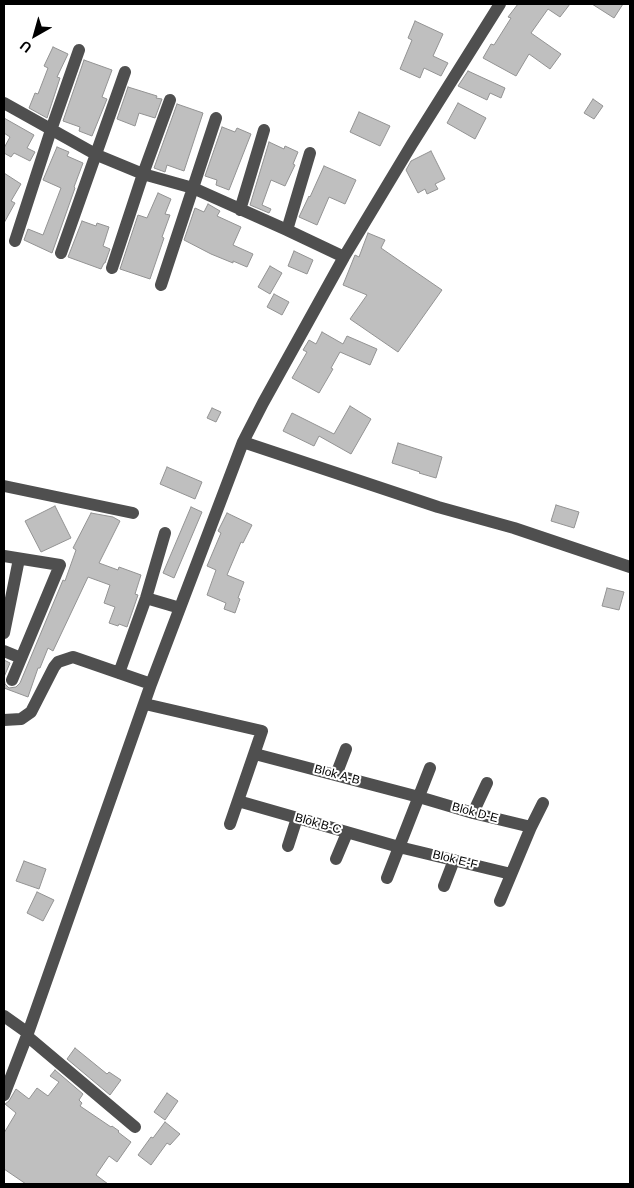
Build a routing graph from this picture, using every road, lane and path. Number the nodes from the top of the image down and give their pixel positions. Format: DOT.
graph roads {
  1 [pos="500,4"];
  2 [pos="79,50"];
  3 [pos="125,72"];
  4 [pos="170,100"];
  5 [pos="4,103"];
  6 [pos="216,118"];
  7 [pos="51,130"];
  8 [pos="264,130"];
  9 [pos="310,153"];
  10 [pos="97,155"];
  11 [pos="143,174"];
  12 [pos="193,188"];
  13 [pos="240,210"];
  14 [pos="287,230"];
  15 [pos="15,241"];
  16 [pos="61,253"];
  17 [pos="344,257"];
  18 [pos="112,268"];
  19 [pos="161,285"];
  20 [pos="243,442"];
  21 [pos="4,486"];
  22 [pos="133,513"];
  23 [pos="165,534"];
  24 [pos="4,556"];
  25 [pos="20,559"];
  26 [pos="630,567"];
  27 [pos="146,598"];
  28 [pos="180,608"];
  29 [pos="4,633"];
  30 [pos="4,651"];
  31 [pos="21,658"];
  32 [pos="119,673"];
  33 [pos="12,680"];
  34 [pos="152,684"];
  35 [pos="145,704"];
  36 [pos="4,720"];
  37 [pos="346,749"];
  38 [pos="255,754"];
  39 [pos="430,768"];
  40 [pos="336,775"];
  41 [pos="487,783"];
  42 [pos="419,796"];
  43 [pos="238,800"];
  44 [pos="543,803"];
  45 [pos="473,813"];
  46 [pos="297,818"];
  47 [pos="230,824"];
  48 [pos="531,827"];
  49 [pos="347,833"];
  50 [pos="288,846"];
  51 [pos="398,847"];
  52 [pos="336,860"];
  53 [pos="454,860"];
  54 [pos="511,874"];
  55 [pos="387,878"];
  56 [pos="444,886"];
  57 [pos="500,901"];
  58 [pos="4,1016"];
  59 [pos="27,1035"];
  60 [pos="4,1095"];
  61 [pos="135,1127"];
  1 -- 17 [label="street"];
  2 -- 7 [label="street"];
  3 -- 10 [label="street"];
  4 -- 11 [label="street"];
  5 -- 7 [label="street"];
  6 -- 12 [label="street"];
  7 -- 10 [label="street"];
  7 -- 15 [label="street"];
  8 -- 13 [label="street"];
  9 -- 14 [label="street"];
  10 -- 11 [label="street"];
  10 -- 16 [label="street"];
  11 -- 12 [label="street"];
  11 -- 18 [label="street"];
  12 -- 13 [label="street"];
  12 -- 19 [label="street"];
  13 -- 14 [label="street"];
  14 -- 17 [label="street"];
  17 -- 20 [label="street"];
  20 -- 26 [label="street"];
  20 -- 28 [label="street"];
  21 -- 22 [label="street"];
  23 -- 27 [label="street"];
  24 -- 25 [label="street"];
  25 -- 29 [label="street"];
  25 -- 31 [label="street"];
  27 -- 28 [label="street"];
  27 -- 32 [label="street"];
  28 -- 34 [label="street"];
  30 -- 31 [label="street"];
  31 -- 33 [label="street"];
  32 -- 34 [label="street"];
  32 -- 36 [label="street"];
  34 -- 35 [label="street"];
  35 -- 38 [label="street"];
  35 -- 59 [label="street"];
  37 -- 40 [label="street"];
  38 -- 40 [label="street, Blok A-B"];
  38 -- 43 [label="street"];
  39 -- 42 [label="street"];
  40 -- 42 [label="street, Blok A-B"];
  41 -- 45 [label="street"];
  42 -- 45 [label="street, Blok D-E"];
  42 -- 51 [label="street"];
  43 -- 46 [label="street, Blok B-C"];
  43 -- 47 [label="street"];
  44 -- 48 [label="street"];
  45 -- 48 [label="street, Blok D-E"];
  46 -- 49 [label="street, Blok B-C"];
  46 -- 50 [label="street"];
  48 -- 54 [label="street"];
  49 -- 51 [label="street, Blok B-C"];
  49 -- 52 [label="street"];
  51 -- 53 [label="street, Blok E-F"];
  51 -- 55 [label="street"];
  53 -- 54 [label="street, Blok E-F"];
  53 -- 56 [label="street"];
  54 -- 57 [label="street"];
  58 -- 59 [label="street"];
  59 -- 60 [label="street"];
  59 -- 61 [label="street"];
}
